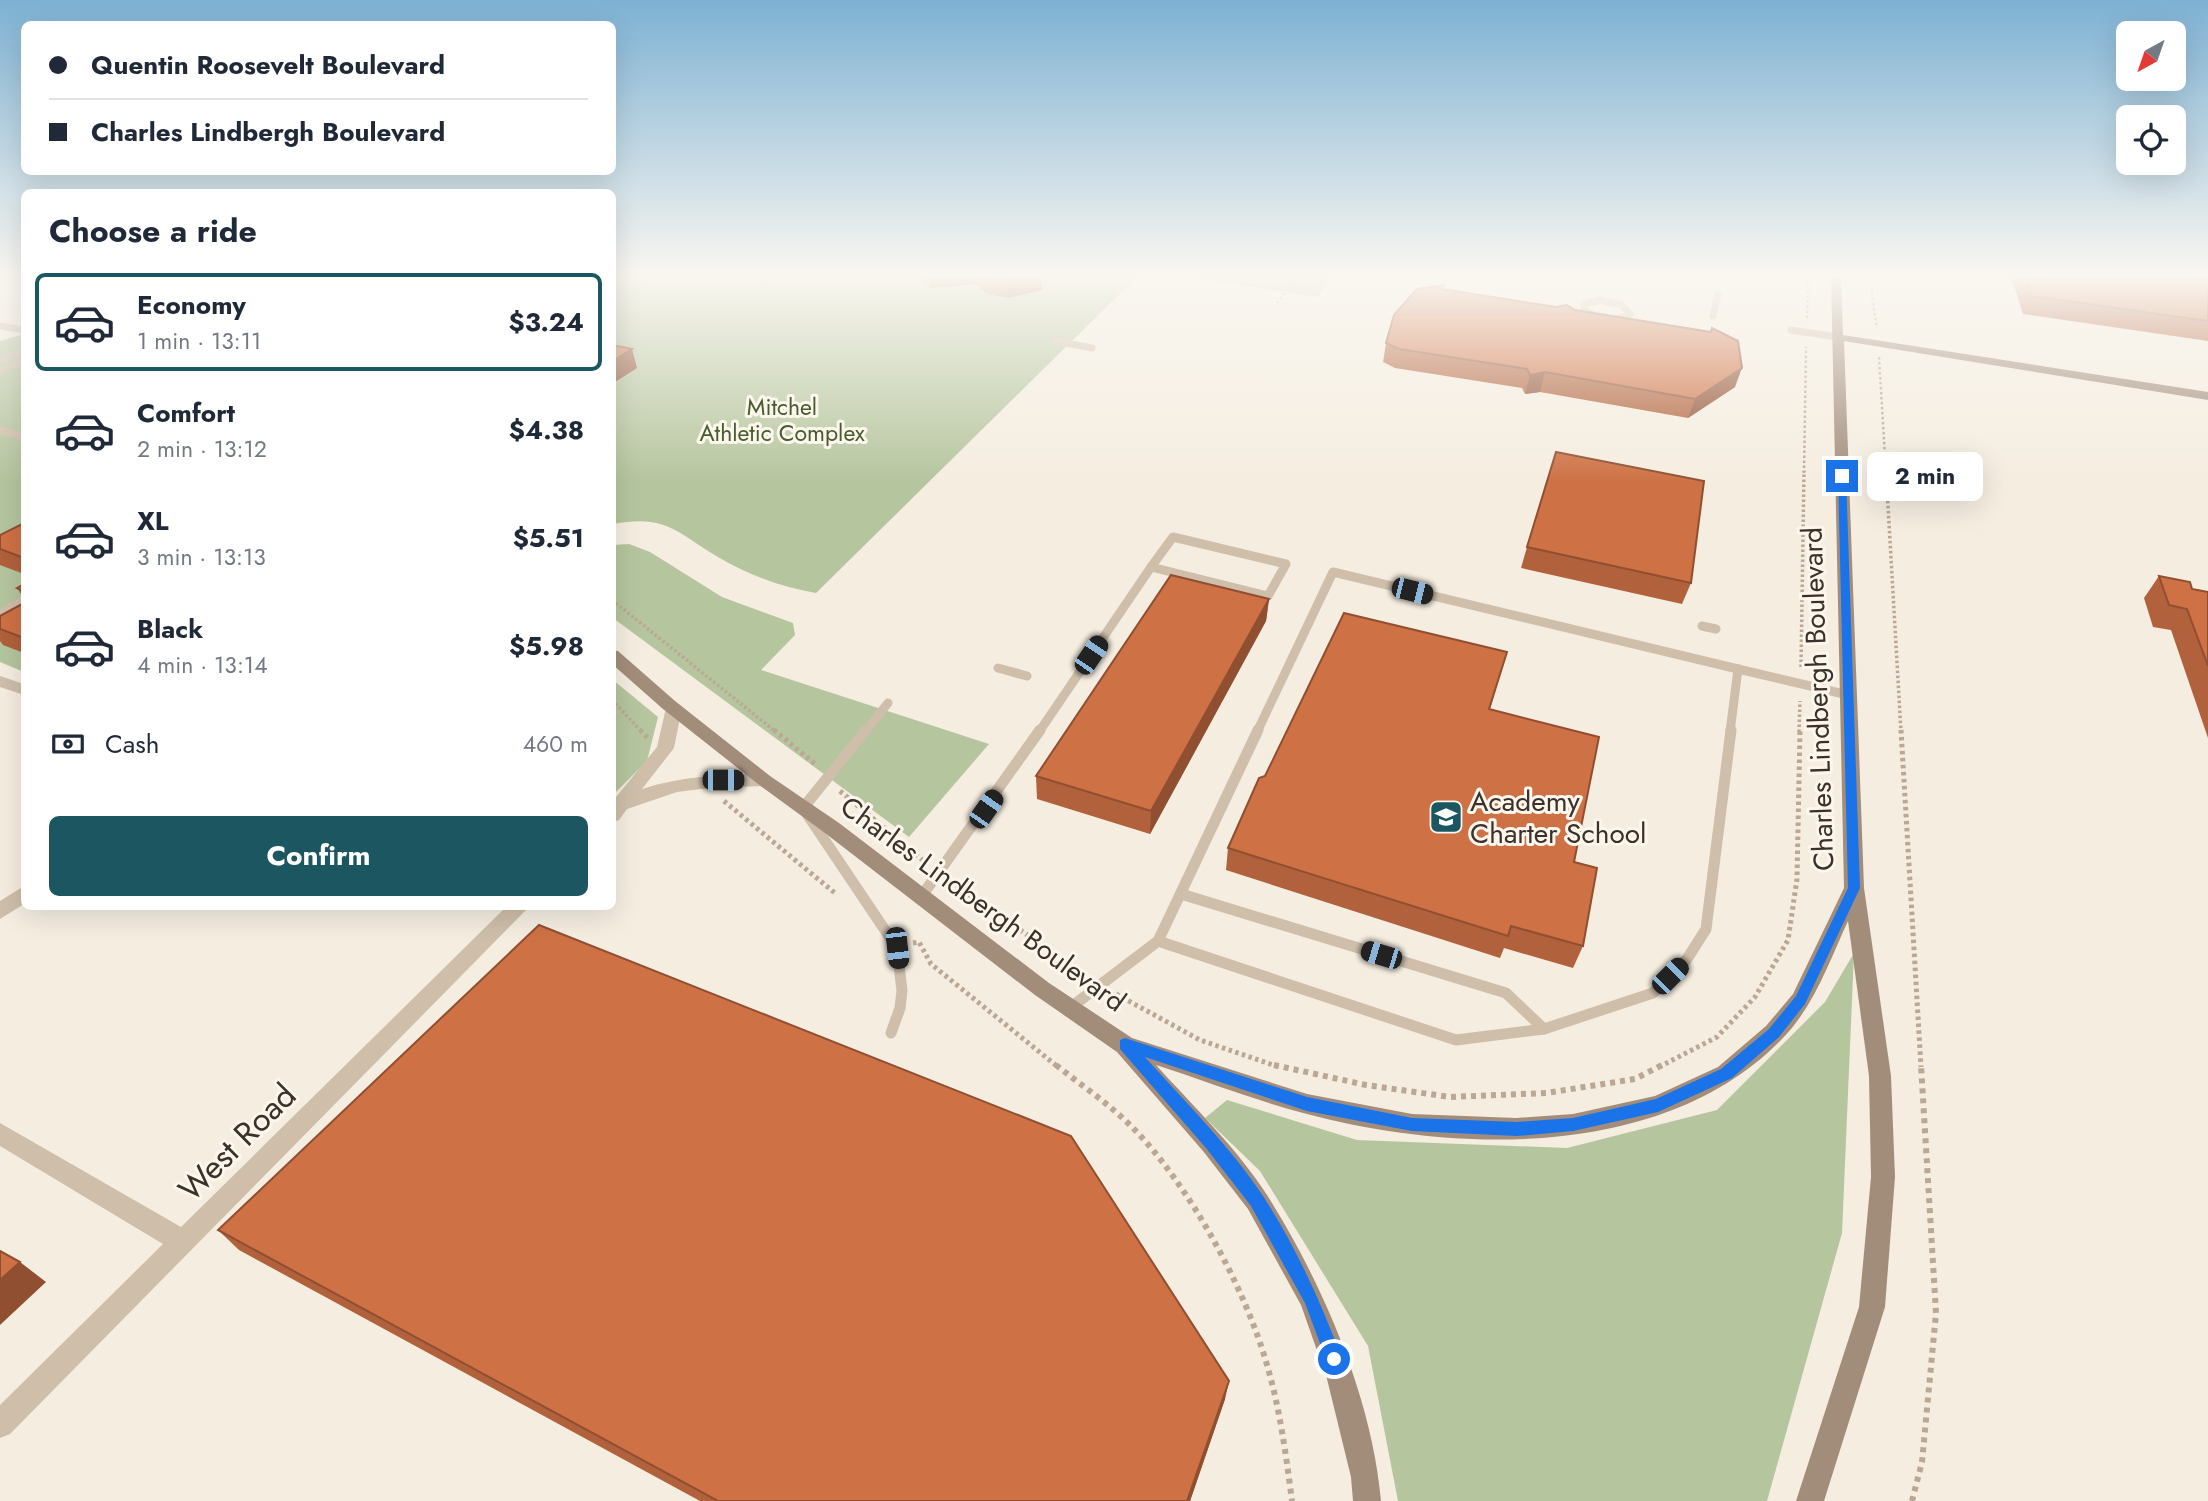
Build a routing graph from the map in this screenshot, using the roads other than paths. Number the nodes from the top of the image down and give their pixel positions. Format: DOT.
graph roads {
  1 [pos="1066,343"];
  2 [pos="1837,343"];
  3 [pos="1874,343"];
  4 [pos="1092,348"];
  5 [pos="21,352"];
  6 [pos="0,355"];
  7 [pos="9,357"];
  8 [pos="21,360"];
  9 [pos="0,361"];
  10 [pos="21,362"];
  11 [pos="0,371"];
  12 [pos="2208,396"];
  13 [pos="0,430"];
  14 [pos="21,436"];
  15 [pos="1151,567"];
  16 [pos="21,602"];
  17 [pos="0,614"];
  18 [pos="1702,626"];
  19 [pos="1716,629"];
  20 [pos="616,658"];
  21 [pos="998,668"];
  22 [pos="1738,669"];
  23 [pos="1027,676"];
  24 [pos="0,681"];
  25 [pos="21,689"];
  26 [pos="1848,695"];
  27 [pos="887,704"];
  28 [pos="674,708"];
  29 [pos="764,780"];
  30 [pos="803,808"];
  31 [pos="619,809"];
  32 [pos="1854,888"];
  33 [pos="1181,894"];
  34 [pos="21,896"];
  35 [pos="921,897"];
  36 [pos="516,910"];
  37 [pos="0,911"];
  38 [pos="1158,941"];
  39 [pos="1070,1008"];
  40 [pos="1544,1029"];
  41 [pos="891,1033"];
  42 [pos="1125,1045"];
  43 [pos="0,1134"];
  44 [pos="183,1242"];
  45 [pos="0,1424"];
  46 [pos="1367,1501"];
  47 [pos="1810,1501"];
  1 -- 4 [label="lane"];
  2 -- 26 [label="street, Charles Lindbergh Boulevard"];
  3 -- 12 [label="street"];
  5 -- 7 [label="lane"];
  6 -- 7 [label="lane"];
  7 -- 8 [label="lane"];
  7 -- 9 [label="lane"];
  10 -- 11 [label="lane"];
  13 -- 14 [label="street"];
  15 -- 15 [label="lane"];
  15 -- 35 [label="lane"];
  16 -- 17 [label="lane"];
  18 -- 19 [label="lane"];
  20 -- 28 [label="street, Charles Lindbergh Boulevard"];
  21 -- 23 [label="lane"];
  22 -- 26 [label="lane"];
  22 -- 33 [label="lane"];
  22 -- 40 [label="lane"];
  24 -- 25 [label="street"];
  26 -- 32 [label="street, Charles Lindbergh Boulevard"];
  27 -- 30 [label="lane"];
  28 -- 29 [label="street, Charles Lindbergh Boulevard"];
  28 -- 31 [label="street"];
  29 -- 30 [label="street, Charles Lindbergh Boulevard"];
  29 -- 31 [label="street"];
  30 -- 35 [label="street, Charles Lindbergh Boulevard"];
  30 -- 41 [label="lane"];
  32 -- 42 [label="street, Charles Lindbergh Boulevard"];
  32 -- 47 [label="street"];
  33 -- 38 [label="lane"];
  33 -- 40 [label="lane"];
  34 -- 37 [label="street"];
  35 -- 39 [label="street, Charles Lindbergh Boulevard"];
  36 -- 44 [label="street, West Road"];
  38 -- 39 [label="lane"];
  38 -- 40 [label="lane"];
  39 -- 42 [label="street, Charles Lindbergh Boulevard"];
  42 -- 46 [label="street"];
  43 -- 44 [label="street"];
  44 -- 45 [label="street, West Road"];
}
